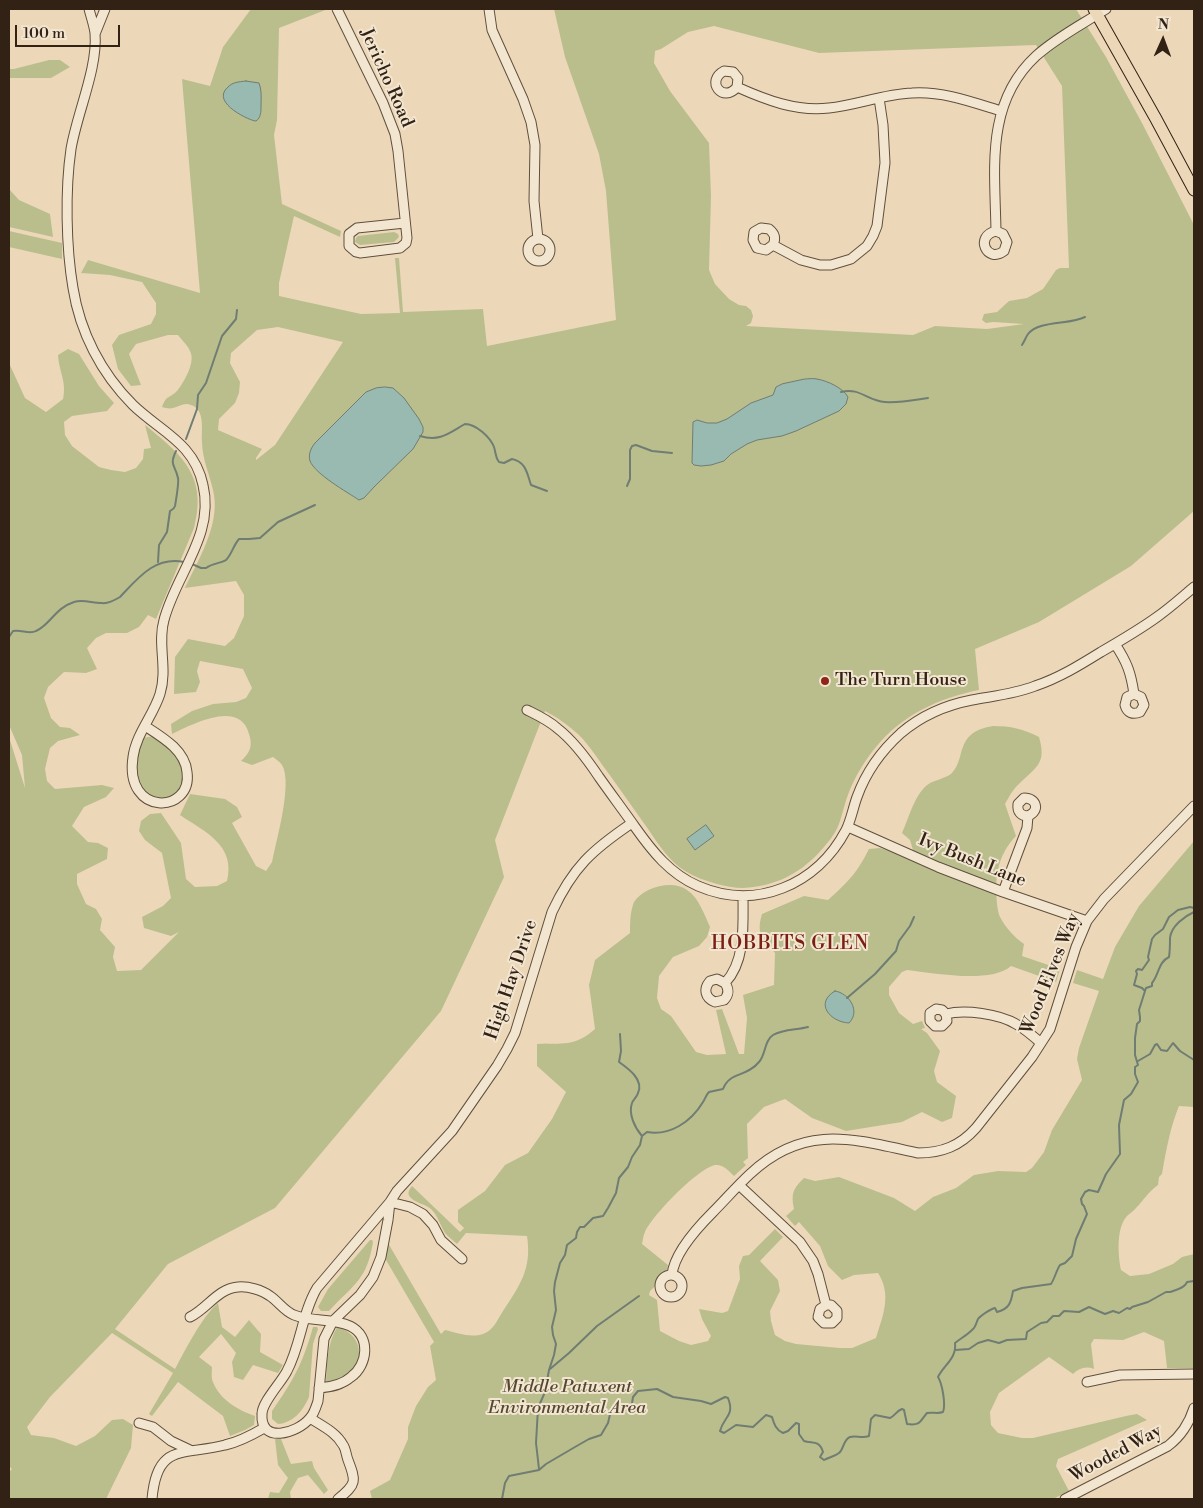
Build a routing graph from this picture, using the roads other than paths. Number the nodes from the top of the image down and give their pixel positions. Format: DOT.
graph roads {
  1 [pos="90,9"];
  2 [pos="105,9"];
  3 [pos="337,9"];
  4 [pos="489,9"];
  5 [pos="1099,11"];
  6 [pos="95,34"];
  7 [pos="738,87"];
  8 [pos="878,98"];
  9 [pos="1001,111"];
  10 [pos="1194,190"];
  11 [pos="405,223"];
  12 [pos="996,232"];
  13 [pos="538,239"];
  14 [pos="773,245"];
  15 [pos="1194,587"];
  16 [pos="1115,644"];
  17 [pos="1134,694"];
  18 [pos="527,710"];
  19 [pos="145,726"];
  20 [pos="1194,806"];
  21 [pos="1028,816"];
  22 [pos="632,823"];
  23 [pos="848,827"];
  24 [pos="1003,892"];
  25 [pos="743,896"];
  26 [pos="1087,921"];
  27 [pos="726,983"];
  28 [pos="946,1014"];
  29 [pos="1041,1042"];
  30 [pos="739,1186"];
  31 [pos="390,1202"];
  32 [pos="367,1229"];
  33 [pos="384,1237"];
  34 [pos="462,1259"];
  35 [pos="672,1275"];
  36 [pos="826,1305"];
  37 [pos="190,1317"];
  38 [pos="305,1317"];
  39 [pos="333,1321"];
  40 [pos="1194,1374"];
  41 [pos="1087,1382"];
  42 [pos="319,1388"];
  43 [pos="1194,1408"];
  44 [pos="310,1418"];
  45 [pos="139,1422"];
  46 [pos="264,1428"];
  47 [pos="191,1450"];
  48 [pos="152,1499"];
  49 [pos="338,1499"];
  50 [pos="1065,1499"];
  1 -- 6 [label="street"];
  2 -- 6 [label="street"];
  3 -- 11 [label="street, Jericho Road"];
  4 -- 13 [label="street"];
  5 -- 9 [label="street"];
  5 -- 10 [label="main road"];
  6 -- 19 [label="street"];
  7 -- 8 [label="street"];
  8 -- 9 [label="street"];
  8 -- 14 [label="street"];
  9 -- 12 [label="street"];
  11 -- 11 [label="street, Jericho Road"];
  15 -- 16 [label="street"];
  16 -- 17 [label="street"];
  16 -- 23 [label="street"];
  18 -- 22 [label="street"];
  19 -- 19 [label="street"];
  20 -- 26 [label="street, Wood Elves Way"];
  21 -- 24 [label="street"];
  22 -- 25 [label="street"];
  22 -- 31 [label="street, High Hay Drive"];
  23 -- 24 [label="street, Ivy Bush Lane"];
  23 -- 25 [label="street"];
  24 -- 26 [label="street, Ivy Bush Lane"];
  25 -- 27 [label="street"];
  26 -- 29 [label="street, Wood Elves Way"];
  28 -- 29 [label="street"];
  29 -- 30 [label="street, Wood Elves Way"];
  30 -- 35 [label="street, Wood Elves Way"];
  30 -- 36 [label="street"];
  31 -- 32 [label="street, High Hay Drive"];
  31 -- 33 [label="street, High Hay Drive"];
  31 -- 34 [label="street"];
  32 -- 33 [label="street"];
  32 -- 38 [label="street, High Hay Drive"];
  33 -- 39 [label="street, High Hay Drive"];
  37 -- 38 [label="street"];
  38 -- 39 [label="street"];
  38 -- 46 [label="street, High Hay Drive"];
  39 -- 42 [label="street, High Hay Drive"];
  39 -- 42 [label="street"];
  40 -- 41 [label="street"];
  42 -- 44 [label="street, High Hay Drive"];
  43 -- 50 [label="street, Wooded Way"];
  44 -- 46 [label="street"];
  44 -- 49 [label="street"];
  45 -- 47 [label="street"];
  46 -- 47 [label="street"];
  47 -- 48 [label="street"];
}
